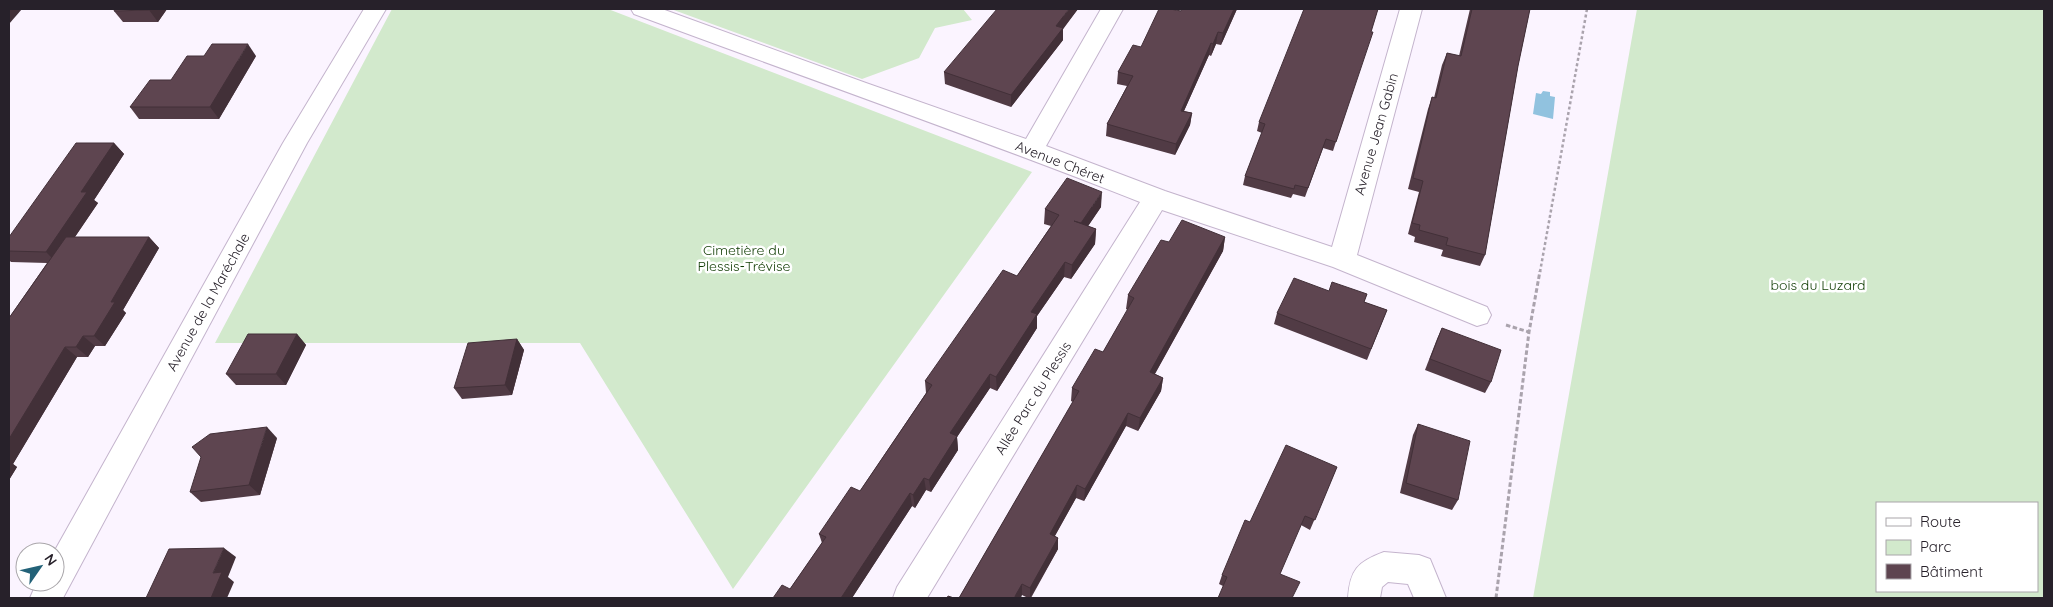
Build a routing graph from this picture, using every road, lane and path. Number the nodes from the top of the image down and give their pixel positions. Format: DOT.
graph roads {
  1 [pos="375,9"];
  2 [pos="642,9"];
  3 [pos="1112,9"];
  4 [pos="1411,9"];
  5 [pos="1587,9"];
  6 [pos="1032,150"];
  7 [pos="1156,198"];
  8 [pos="1342,260"];
  9 [pos="1477,315"];
  10 [pos="46,598"];
  11 [pos="909,598"];
  12 [pos="1364,598"];
  13 [pos="1430,598"];
  14 [pos="1496,598"];
  1 -- 10 [label="street, Avenue de la Maréchale"];
  2 -- 6 [label="street, Avenue Chéret"];
  3 -- 6 [label="street"];
  4 -- 8 [label="street, Avenue Jean Gabin"];
  5 -- 14 [label="path"];
  6 -- 7 [label="street, Avenue Chéret"];
  7 -- 8 [label="street, Avenue Chéret"];
  7 -- 11 [label="street, Allée Parc du Plessis"];
  8 -- 9 [label="street, Avenue Chéret"];
  12 -- 13 [label="street"];
}
